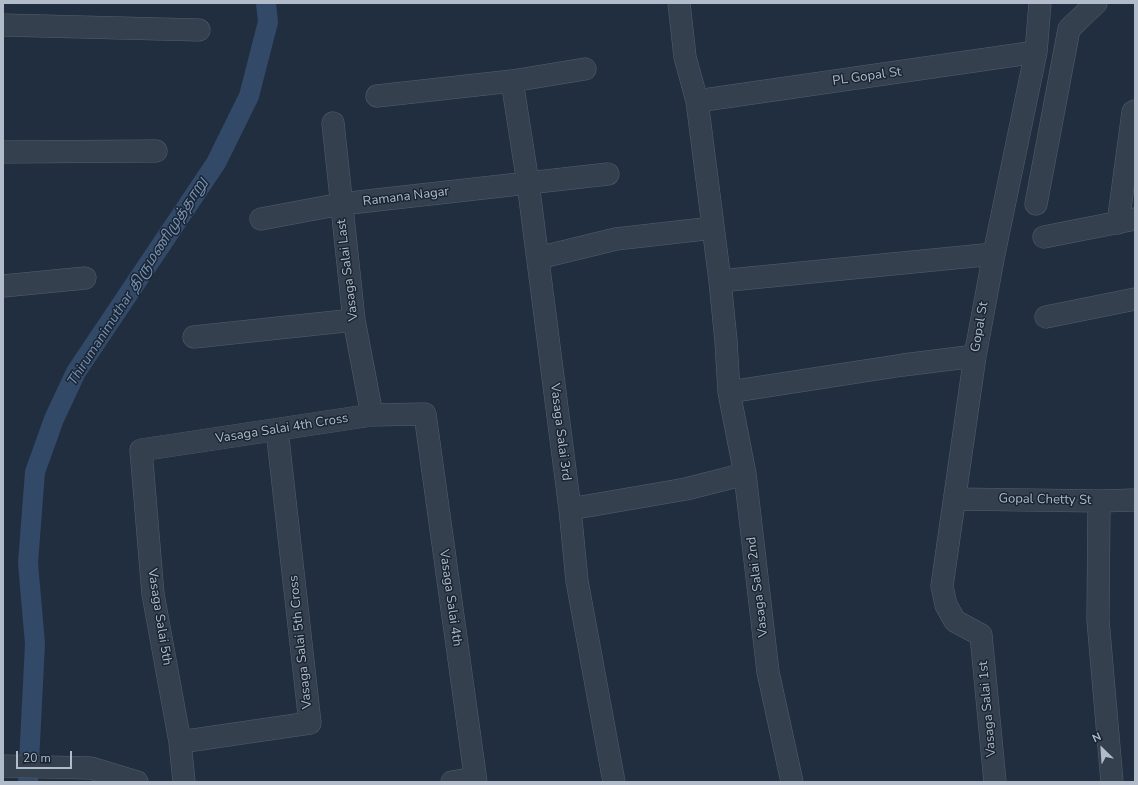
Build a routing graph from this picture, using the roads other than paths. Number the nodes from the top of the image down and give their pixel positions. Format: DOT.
graph roads {
  1 [pos="680,3"];
  2 [pos="1040,3"];
  3 [pos="1096,3"];
  4 [pos="3,25"];
  5 [pos="199,30"];
  6 [pos="1036,52"];
  7 [pos="585,69"];
  8 [pos="512,81"];
  9 [pos="377,96"];
  10 [pos="697,101"];
  11 [pos="1135,111"];
  12 [pos="333,123"];
  13 [pos="3,152"];
  14 [pos="156,152"];
  15 [pos="608,174"];
  16 [pos="528,183"];
  17 [pos="340,204"];
  18 [pos="1036,204"];
  19 [pos="261,219"];
  20 [pos="1126,221"];
  21 [pos="713,228"];
  22 [pos="1044,237"];
  23 [pos="994,254"];
  24 [pos="538,258"];
  25 [pos="85,278"];
  26 [pos="720,281"];
  27 [pos="3,286"];
  28 [pos="1135,299"];
  29 [pos="1046,317"];
  30 [pos="354,320"];
  31 [pos="194,337"];
  32 [pos="975,356"];
  33 [pos="729,392"];
  34 [pos="425,414"];
  35 [pos="372,415"];
  36 [pos="277,430"];
  37 [pos="141,450"];
  38 [pos="745,474"];
  39 [pos="955,499"];
  40 [pos="1135,500"];
  41 [pos="1099,501"];
  42 [pos="570,509"];
  43 [pos="981,635"];
  44 [pos="180,742"];
  45 [pos="3,766"];
  46 [pos="476,780"];
  47 [pos="137,782"];
  48 [pos="184,782"];
  49 [pos="452,782"];
  50 [pos="614,782"];
  51 [pos="792,782"];
  52 [pos="995,782"];
  53 [pos="1112,782"];
  1 -- 10 [label="street, Vasaga Salai 2nd"];
  2 -- 6 [label="street, Gopal St"];
  3 -- 18 [label="street"];
  4 -- 5 [label="street"];
  6 -- 10 [label="street, PL Gopal St"];
  6 -- 23 [label="street, Gopal St"];
  7 -- 8 [label="street"];
  8 -- 9 [label="street"];
  8 -- 16 [label="street, Vasaga Salai 3rd"];
  10 -- 21 [label="street, Vasaga Salai 2nd"];
  11 -- 20 [label="street"];
  12 -- 17 [label="street, Vasaga Salai Last"];
  13 -- 14 [label="street"];
  15 -- 16 [label="street, Ramana Nagar"];
  16 -- 17 [label="street, Ramana Nagar"];
  16 -- 24 [label="street, Vasaga Salai 3rd"];
  17 -- 19 [label="street, Ramana Nagar"];
  17 -- 30 [label="street, Vasaga Salai Last"];
  20 -- 22 [label="street"];
  21 -- 24 [label="street"];
  21 -- 26 [label="street, Vasaga Salai 2nd"];
  23 -- 26 [label="street"];
  23 -- 32 [label="street, Gopal St"];
  24 -- 42 [label="street, Vasaga Salai 3rd"];
  25 -- 27 [label="street"];
  26 -- 33 [label="street, Vasaga Salai 2nd"];
  28 -- 29 [label="street"];
  30 -- 31 [label="street"];
  30 -- 35 [label="street, Vasaga Salai Last"];
  32 -- 33 [label="street"];
  32 -- 39 [label="street, Gopal St"];
  33 -- 38 [label="street, Vasaga Salai 2nd"];
  34 -- 35 [label="street, Vasaga Salai 4th Cross"];
  34 -- 46 [label="street, Vasaga Salai 4th"];
  35 -- 36 [label="street, Vasaga Salai 4th Cross"];
  36 -- 37 [label="street, Vasaga Salai 4th Cross"];
  36 -- 44 [label="street, Vasaga Salai 5th Cross"];
  37 -- 44 [label="street, Vasaga Salai 5th"];
  38 -- 42 [label="street"];
  38 -- 51 [label="street, Vasaga Salai 2nd"];
  39 -- 41 [label="street, Gopal Chetty St"];
  39 -- 43 [label="street, Gopal St"];
  40 -- 41 [label="street, Gopal Chetty St"];
  41 -- 53 [label="street"];
  42 -- 50 [label="street, Vasaga Salai 3rd"];
  43 -- 52 [label="street, Vasaga Salai 1st"];
  44 -- 48 [label="street, Vasaga Salai 5th"];
  45 -- 47 [label="street"];
  46 -- 49 [label="street"];
}
